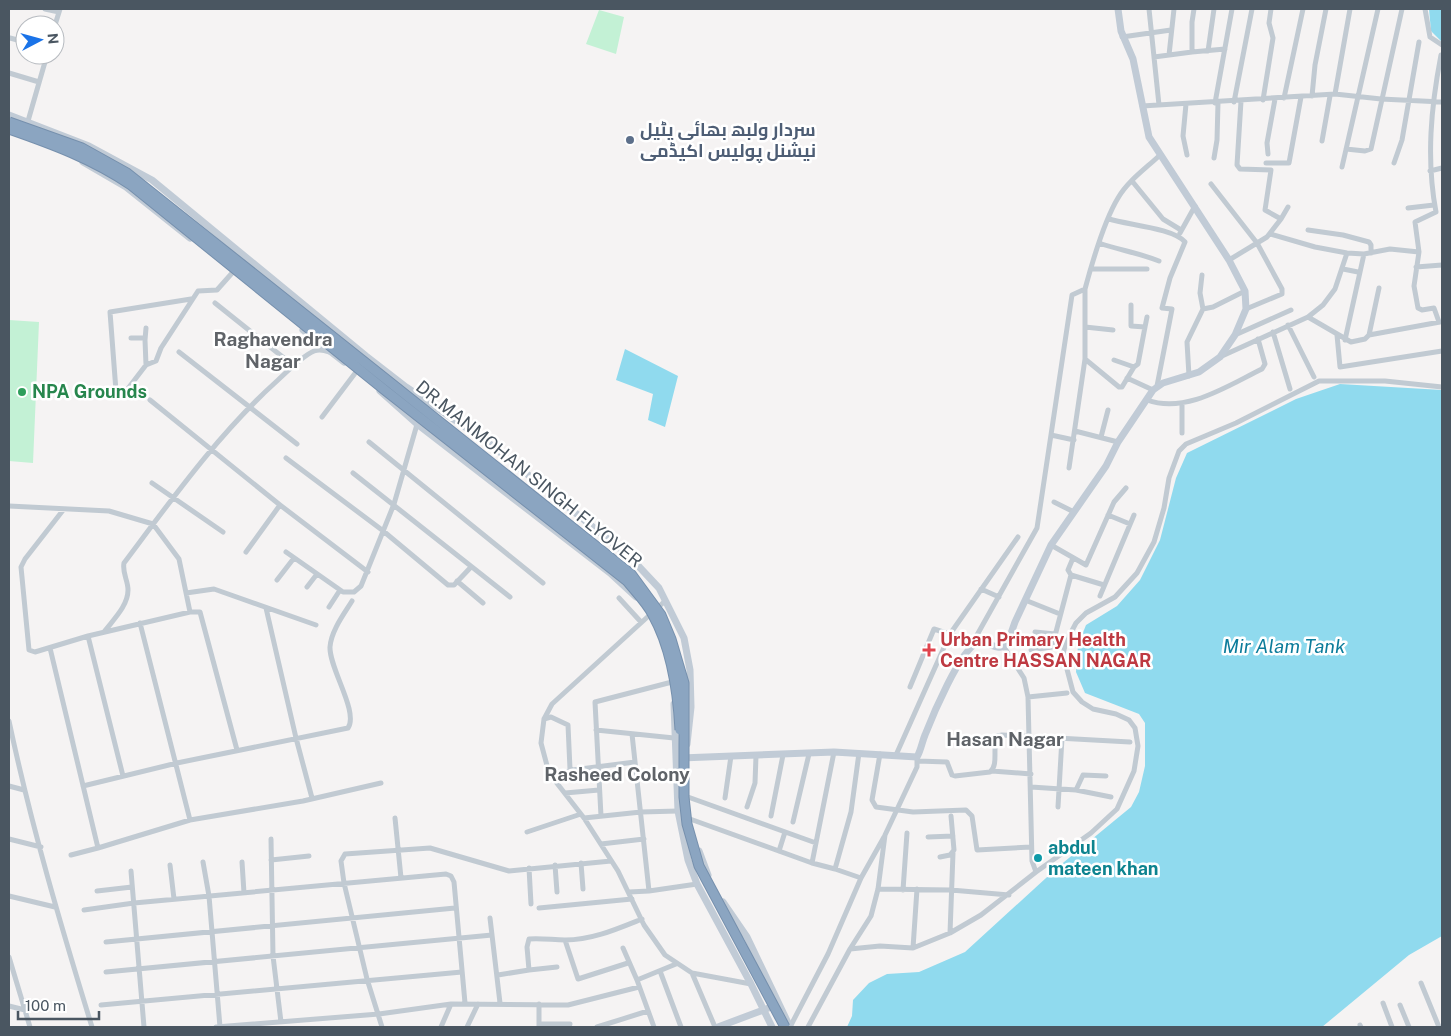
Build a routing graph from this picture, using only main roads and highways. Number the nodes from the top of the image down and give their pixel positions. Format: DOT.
graph roads {
  1 [pos="9,122"];
  2 [pos="9,130"];
  3 [pos="779,1027"];
  4 [pos="785,1027"];
  1 -- 4 [label="highway, DR.MANMOHAN SINGH FLYOVER, bridge"];
  2 -- 3 [label="highway, DR.MANMOHAN SINGH FLYOVER, bridge"];
}
